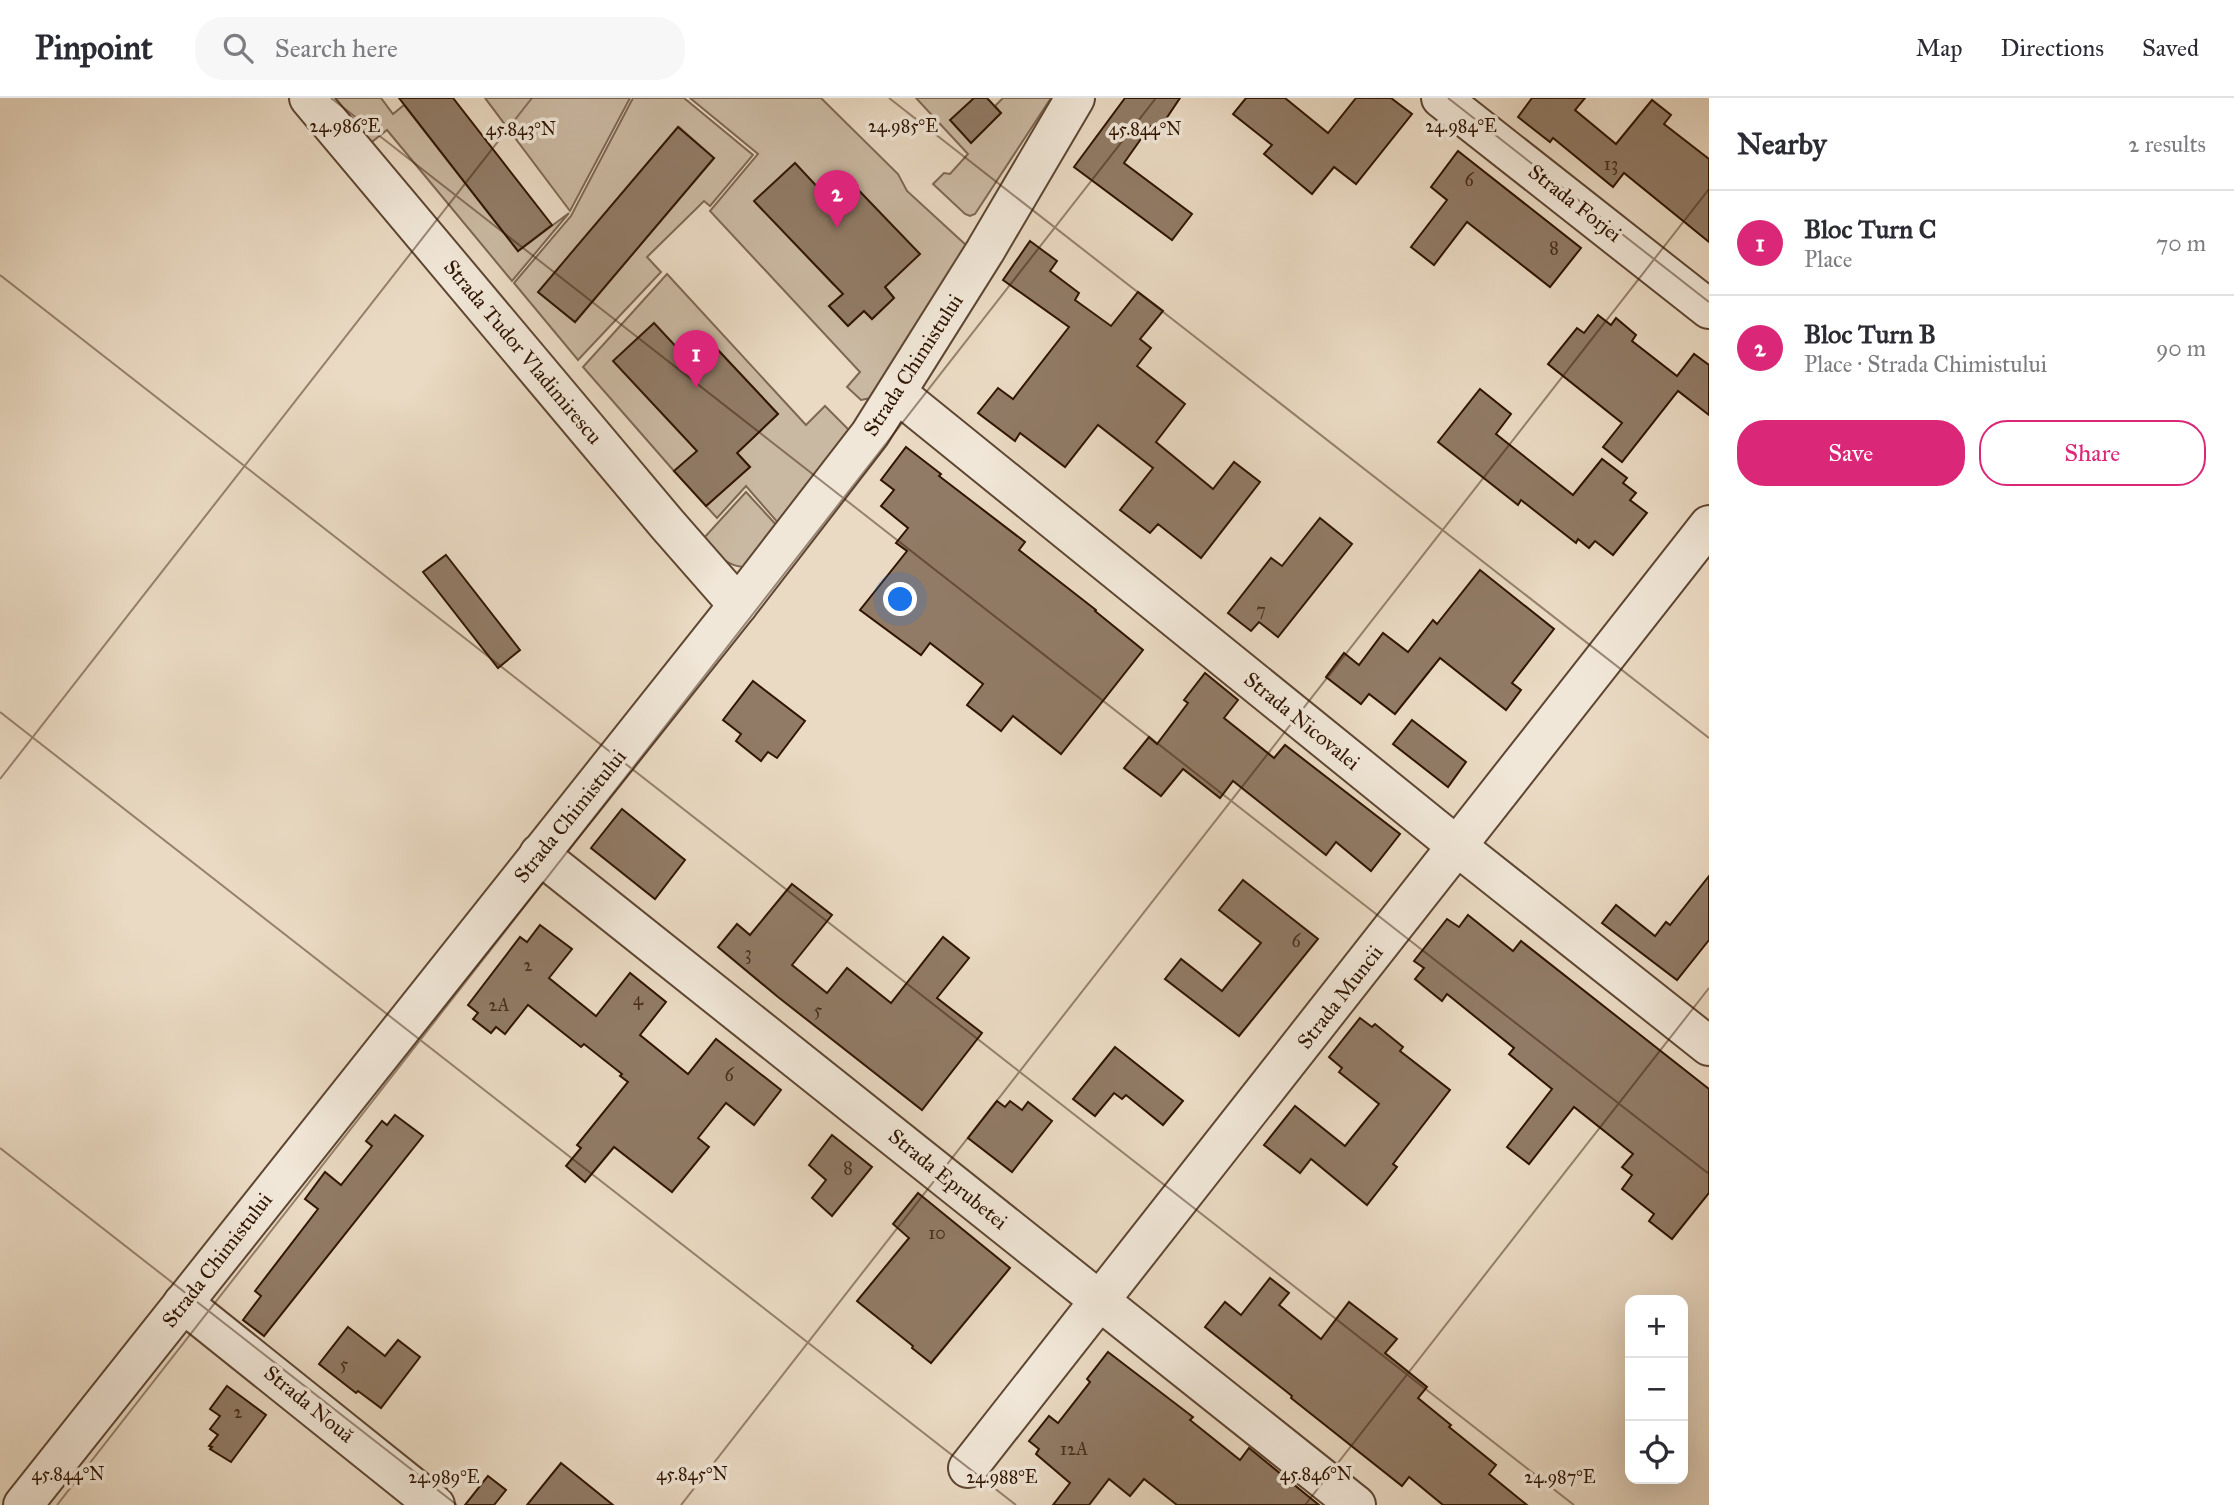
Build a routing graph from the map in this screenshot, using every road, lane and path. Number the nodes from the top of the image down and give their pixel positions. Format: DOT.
graph roads {
  1 [pos="309,98"];
  2 [pos="1075,98"];
  3 [pos="1441,98"];
  4 [pos="1709,309"];
  5 [pos="897,393"];
  6 [pos="1709,525"];
  7 [pos="738,605"];
  8 [pos="1458,847"];
  9 [pos="539,854"];
  10 [pos="1709,1046"];
  11 [pos="1101,1301"];
  12 [pos="183,1303"];
  13 [pos="968,1468"];
  14 [pos="23,1505"];
  15 [pos="435,1505"];
  16 [pos="1356,1505"];
  1 -- 7 [label="street, Strada Tudor Vladimirescu"];
  2 -- 5 [label="street, Strada Chimistului"];
  3 -- 4 [label="street, Strada Forjei"];
  5 -- 7 [label="street, Strada Chimistului"];
  5 -- 8 [label="street, Strada Nicovalei"];
  6 -- 8 [label="street, Strada Muncii"];
  7 -- 9 [label="street, Strada Chimistului"];
  8 -- 10 [label="street, Strada Nicovalei"];
  8 -- 11 [label="street, Strada Muncii"];
  9 -- 11 [label="street, Strada Eprubetei"];
  9 -- 12 [label="street, Strada Chimistului"];
  11 -- 13 [label="street, Strada Muncii"];
  11 -- 16 [label="street, Strada Eprubetei"];
  12 -- 14 [label="street, Strada Chimistului"];
  12 -- 15 [label="street, Strada Nouă"];
}
